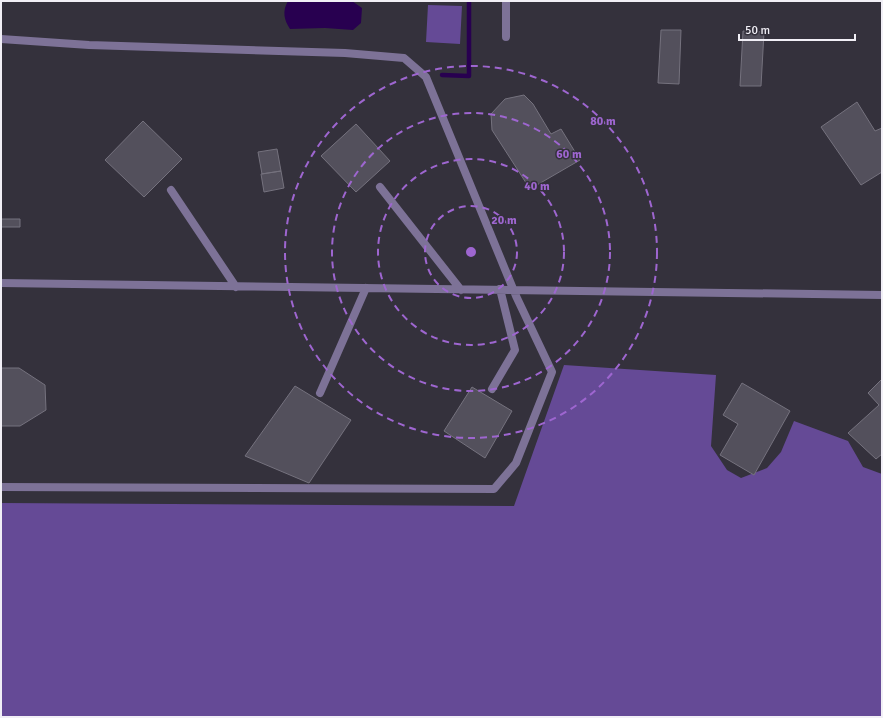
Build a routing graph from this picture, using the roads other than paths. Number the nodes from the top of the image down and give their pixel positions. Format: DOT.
graph roads {
  1 [pos="506,1"];
  2 [pos="506,37"];
  3 [pos="1,39"];
  4 [pos="380,187"];
  5 [pos="171,190"];
  6 [pos="1,284"];
  7 [pos="236,287"];
  8 [pos="366,288"];
  9 [pos="461,290"];
  10 [pos="500,290"];
  11 [pos="514,290"];
  12 [pos="882,295"];
  13 [pos="492,389"];
  14 [pos="320,393"];
  15 [pos="1,487"];
  1 -- 2 [label="lane"];
  3 -- 11 [label="lane"];
  4 -- 9 [label="lane"];
  5 -- 7 [label="lane"];
  6 -- 7 [label="lane"];
  7 -- 8 [label="lane"];
  8 -- 9 [label="lane"];
  8 -- 14 [label="lane"];
  9 -- 10 [label="lane"];
  10 -- 11 [label="lane"];
  10 -- 13 [label="lane"];
  11 -- 12 [label="lane"];
  11 -- 15 [label="lane"];
}
